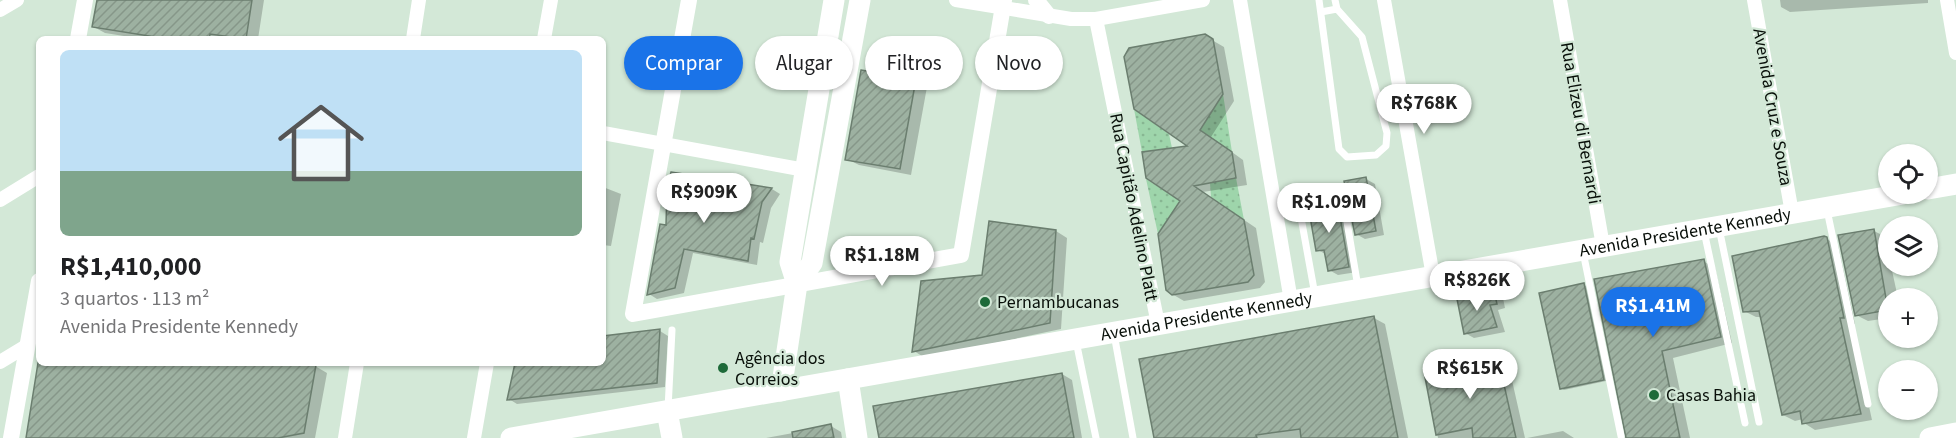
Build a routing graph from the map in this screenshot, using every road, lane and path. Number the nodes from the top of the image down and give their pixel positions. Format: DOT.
graph roads {
  1 [pos="17,0"];
  2 [pos="85,0"];
  3 [pos="419,0"];
  4 [pos="551,0"];
  5 [pos="689,0"];
  6 [pos="834,0"];
  7 [pos="861,0"];
  8 [pos="956,0"];
  9 [pos="1036,0"];
  10 [pos="1203,0"];
  11 [pos="1240,0"];
  12 [pos="1319,0"];
  13 [pos="1335,0"];
  14 [pos="1384,0"];
  15 [pos="1560,0"];
  16 [pos="1754,0"];
  17 [pos="1947,0"];
  18 [pos="1004,4"];
  19 [pos="1337,9"];
  20 [pos="0,10"];
  21 [pos="1321,12"];
  22 [pos="1049,16"];
  23 [pos="1096,19"];
  24 [pos="79,36"];
  25 [pos="413,36"];
  26 [pos="545,36"];
  27 [pos="1956,54"];
  28 [pos="606,134"];
  29 [pos="662,144"];
  30 [pos="805,170"];
  31 [pos="36,178"];
  32 [pos="1956,184"];
  33 [pos="1938,187"];
  34 [pos="1878,198"];
  35 [pos="0,200"];
  36 [pos="1826,207"];
  37 [pos="1792,213"];
  38 [pos="1711,227"];
  39 [pos="1593,248"];
  40 [pos="1433,276"];
  41 [pos="797,284"];
  42 [pos="1359,289"];
  43 [pos="1315,297"];
  44 [pos="1291,301"];
  45 [pos="36,317"];
  46 [pos="1158,324"];
  47 [pos="672,330"];
  48 [pos="1114,332"];
  49 [pos="1076,339"];
  50 [pos="28,345"];
  51 [pos="0,362"];
  52 [pos="357,366"];
  53 [pos="486,366"];
  54 [pos="848,379"];
  55 [pos="781,391"];
  56 [pos="1868,404"];
  57 [pos="668,411"];
  58 [pos="1759,422"];
  59 [pos="1745,423"];
  60 [pos="1956,433"];
  61 [pos="1621,436"];
  62 [pos="11,438"];
  63 [pos="345,438"];
  64 [pos="474,438"];
  65 [pos="511,438"];
  66 [pos="672,438"];
  67 [pos="857,438"];
  68 [pos="1095,438"];
  69 [pos="1133,438"];
  70 [pos="1930,438"];
  1 -- 20 [label="street"];
  2 -- 24 [label="street"];
  3 -- 25 [label="street"];
  4 -- 26 [label="street"];
  5 -- 29 [label="street"];
  6 -- 30 [label="main road"];
  7 -- 41 [label="main road"];
  8 -- 18 [label="street"];
  9 -- 22 [label="street"];
  10 -- 23 [label="street"];
  11 -- 44 [label="street"];
  12 -- 21 [label="lane"];
  13 -- 19 [label="lane"];
  14 -- 40 [label="street"];
  15 -- 39 [label="street, Rua Elizeu di Bernardi"];
  16 -- 37 [label="street, Avenida Cruz e Souza"];
  17 -- 27 [label="street"];
  18 -- 22 [label="street"];
  18 -- 41 [label="street"];
  19 -- 21 [label="lane"];
  19 -- 21 [label="lane"];
  22 -- 23 [label="street"];
  23 -- 46 [label="street, Rua Capitão Adelino Platt"];
  28 -- 29 [label="street"];
  29 -- 30 [label="street"];
  29 -- 41 [label="street"];
  30 -- 41 [label="main road"];
  31 -- 35 [label="street"];
  32 -- 33 [label="main road"];
  34 -- 36 [label="main road, Avenida Presidente Kennedy"];
  36 -- 37 [label="main road, Avenida Presidente Kennedy"];
  36 -- 56 [label="lane"];
  37 -- 38 [label="main road, Avenida Presidente Kennedy"];
  38 -- 39 [label="main road, Avenida Presidente Kennedy"];
  38 -- 58 [label="lane"];
  38 -- 59 [label="lane"];
  39 -- 40 [label="main road, Avenida Presidente Kennedy"];
  39 -- 61 [label="lane"];
  40 -- 42 [label="main road, Avenida Presidente Kennedy"];
  41 -- 55 [label="main road"];
  42 -- 43 [label="main road, Avenida Presidente Kennedy"];
  42 -- 43 [label="lane"];
  43 -- 44 [label="main road, Avenida Presidente Kennedy"];
  44 -- 46 [label="main road, Avenida Presidente Kennedy"];
  45 -- 50 [label="street"];
  46 -- 48 [label="main road, Avenida Presidente Kennedy"];
  47 -- 57 [label="lane"];
  48 -- 49 [label="main road, Avenida Presidente Kennedy"];
  48 -- 69 [label="lane"];
  49 -- 54 [label="main road, Avenida Presidente Kennedy"];
  49 -- 68 [label="lane"];
  50 -- 51 [label="street"];
  50 -- 62 [label="street"];
  52 -- 63 [label="street"];
  53 -- 64 [label="street"];
  54 -- 55 [label="main road, Avenida Presidente Kennedy"];
  54 -- 67 [label="main road"];
  55 -- 57 [label="main road, Avenida Presidente Kennedy"];
  57 -- 65 [label="main road, Avenida Presidente Kennedy"];
  57 -- 66 [label="main road"];
  60 -- 70 [label="main road"];
}
